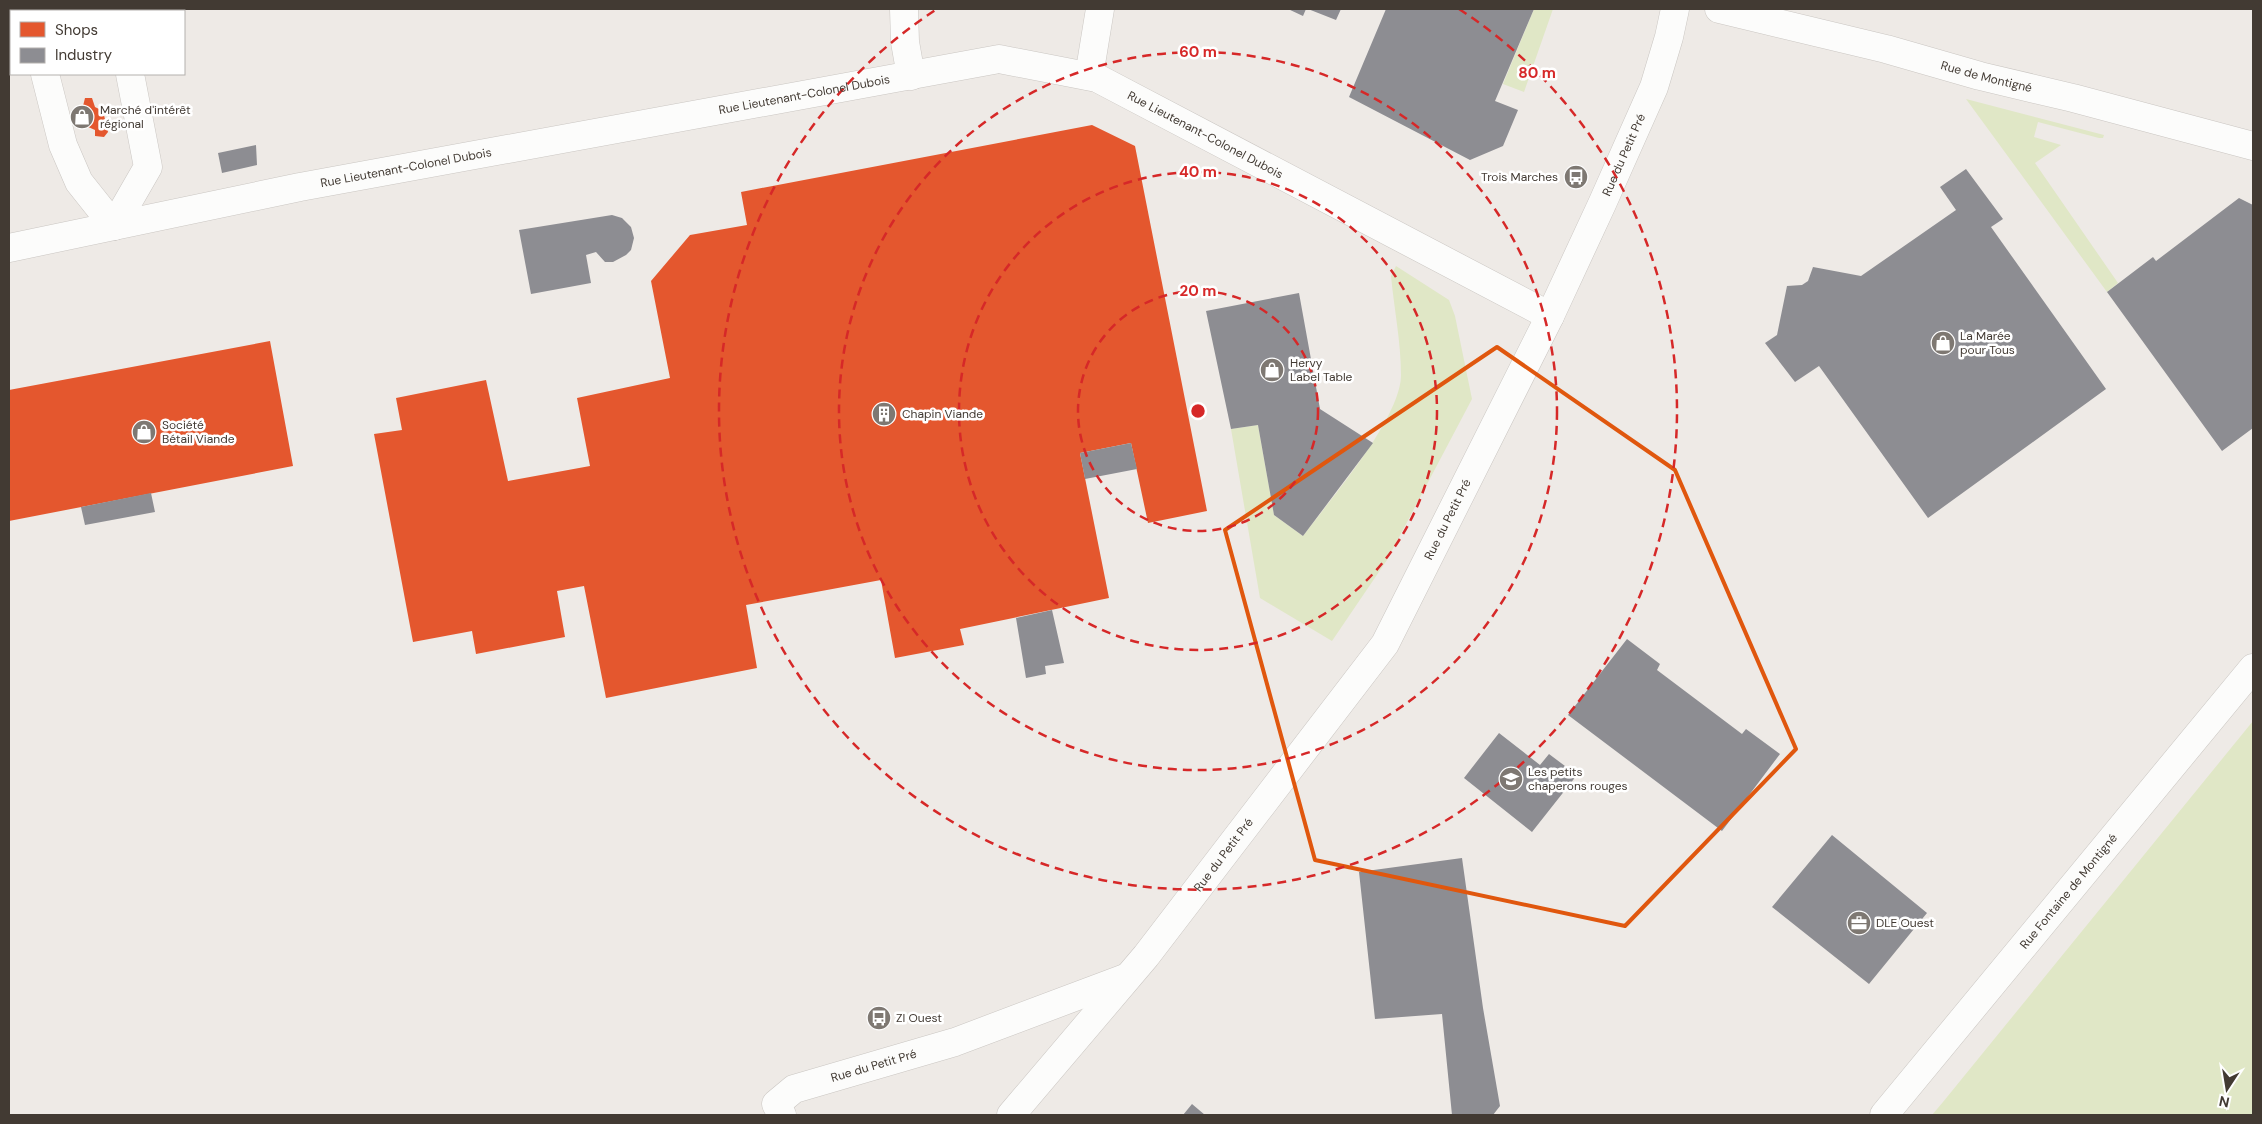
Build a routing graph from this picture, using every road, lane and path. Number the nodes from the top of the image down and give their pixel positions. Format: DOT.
graph roads {
  1 [pos="904,9"];
  2 [pos="1100,9"];
  3 [pos="1675,9"];
  4 [pos="1719,9"];
  5 [pos="45,75"];
  6 [pos="130,75"];
  7 [pos="911,76"];
  8 [pos="1089,76"];
  9 [pos="2253,146"];
  10 [pos="114,226"];
  11 [pos="9,248"];
  12 [pos="1550,316"];
  13 [pos="2253,668"];
  14 [pos="1127,978"];
  15 [pos="1892,1110"];
  16 [pos="782,1115"];
  17 [pos="1011,1115"];
  1 -- 7 [label="street"];
  2 -- 8 [label="street"];
  3 -- 12 [label="street, Rue du Petit Pré"];
  4 -- 9 [label="street, Rue de Montigné"];
  5 -- 10 [label="street"];
  6 -- 10 [label="street"];
  7 -- 8 [label="street, Rue Lieutenant-Colonel Dubois"];
  7 -- 10 [label="street, Rue Lieutenant-Colonel Dubois"];
  8 -- 12 [label="street, Rue Lieutenant-Colonel Dubois"];
  10 -- 11 [label="street, Rue Lieutenant-Colonel Dubois"];
  12 -- 14 [label="street, Rue du Petit Pré"];
  13 -- 15 [label="street, Rue Fontaine de Montigné"];
  14 -- 16 [label="street, Rue du Petit Pré"];
  14 -- 17 [label="street, Rue du Petit Pré"];
}
